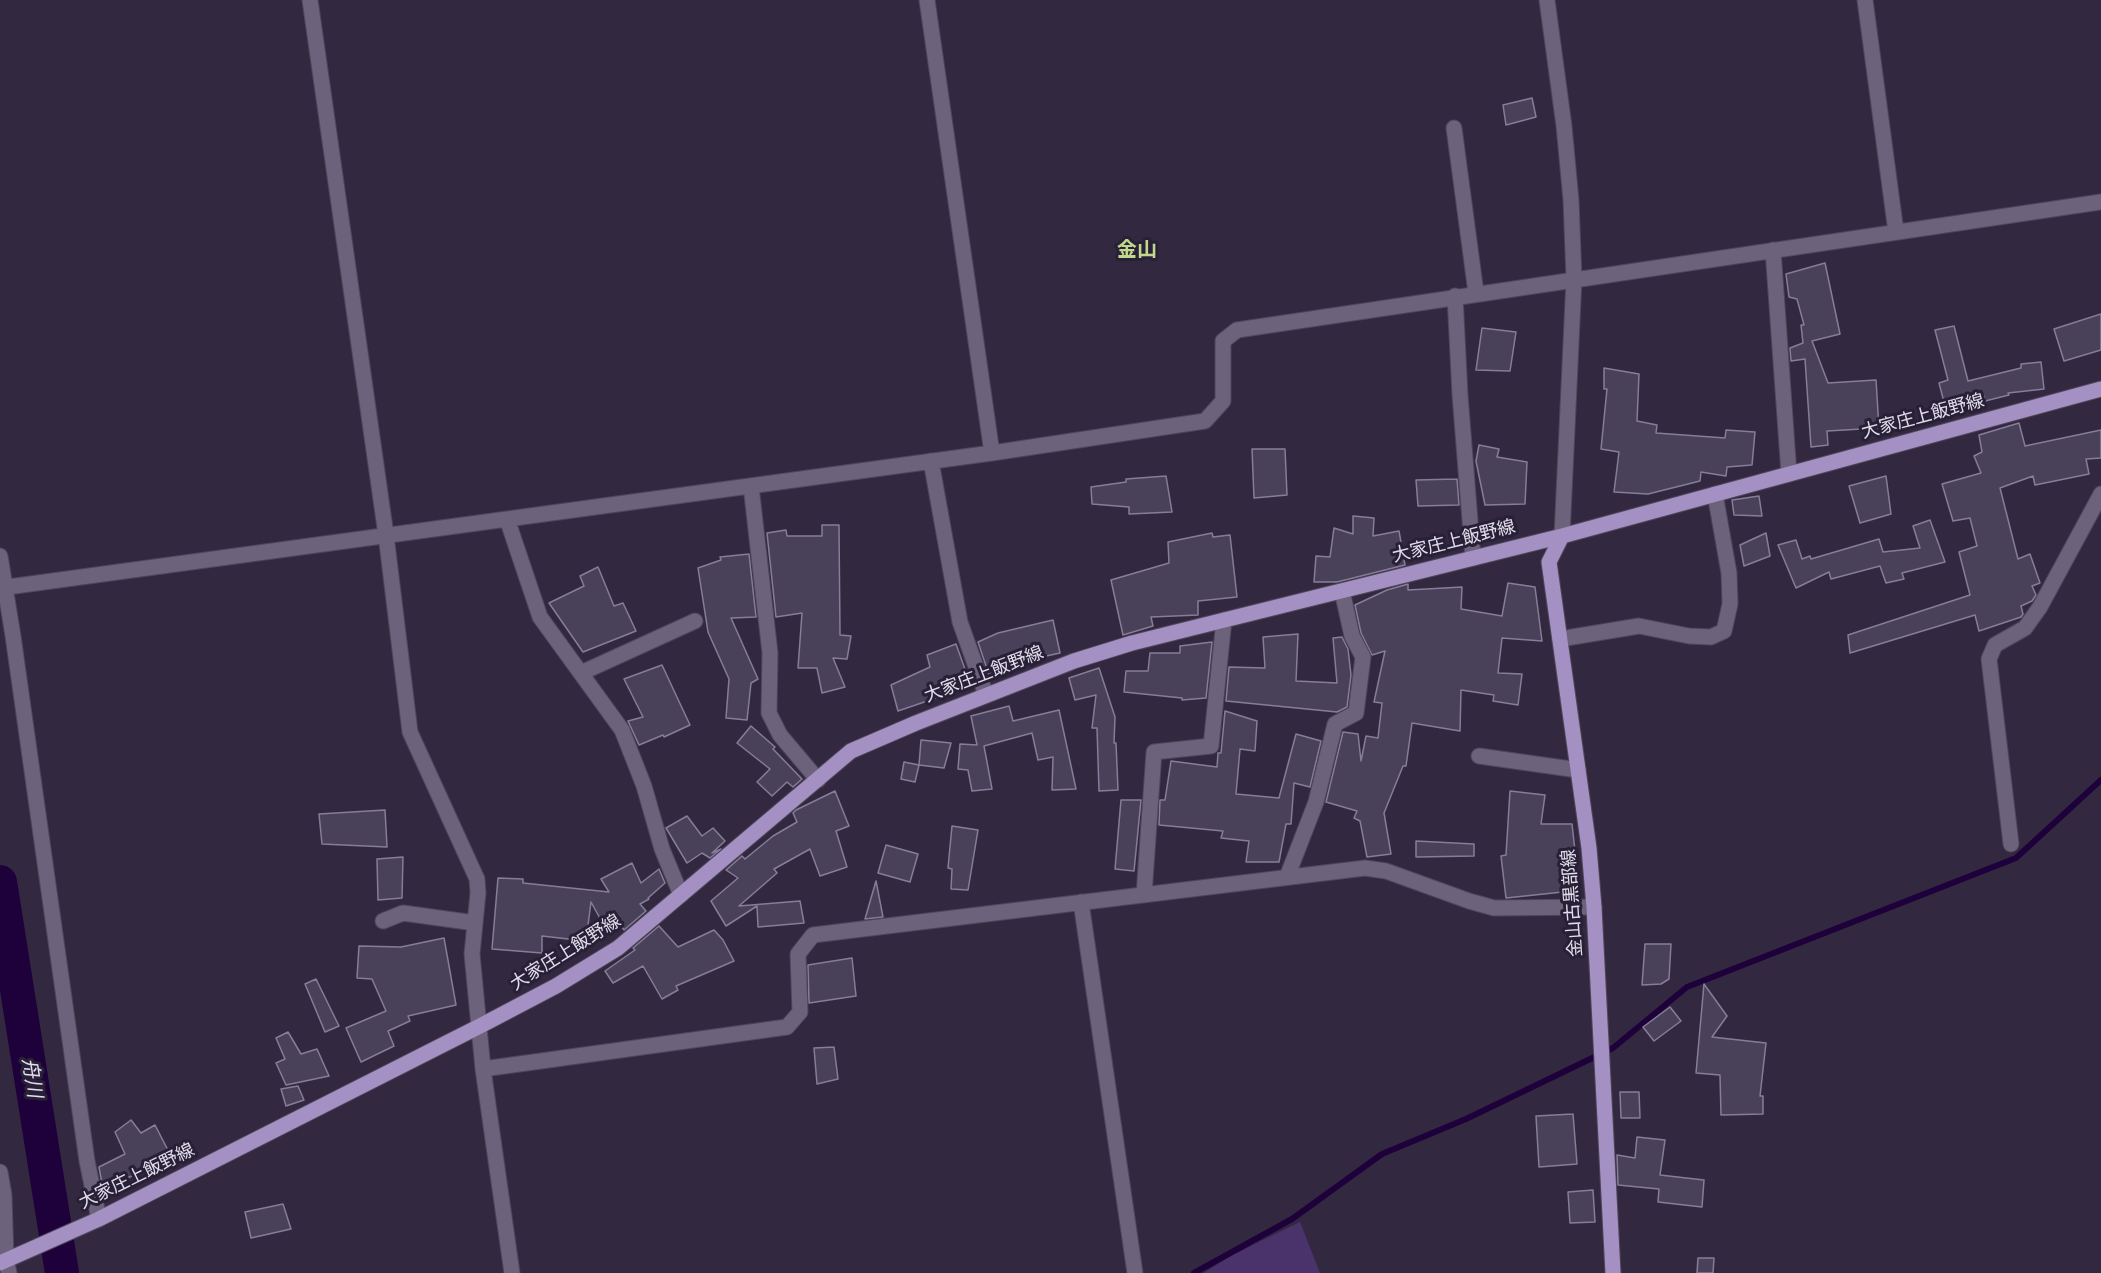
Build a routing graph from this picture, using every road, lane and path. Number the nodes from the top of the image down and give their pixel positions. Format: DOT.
graph roads {
  1 [pos="310,0"];
  2 [pos="927,0"];
  3 [pos="1547,0"];
  4 [pos="1865,0"];
  5 [pos="1454,128"];
  6 [pos="2101,202"];
  7 [pos="1896,232"];
  8 [pos="1773,250"];
  9 [pos="1574,279"];
  10 [pos="1476,293"];
  11 [pos="1455,297"];
  12 [pos="2101,389"];
  13 [pos="992,453"];
  14 [pos="930,461"];
  15 [pos="1789,474"];
  16 [pos="751,486"];
  17 [pos="1715,494"];
  18 [pos="2101,495"];
  19 [pos="507,519"];
  20 [pos="386,535"];
  21 [pos="1562,536"];
  22 [pos="0,556"];
  23 [pos="1473,558"];
  24 [pos="3,587"];
  25 [pos="1342,591"];
  26 [pos="1224,620"];
  27 [pos="695,621"];
  28 [pos="1560,639"];
  29 [pos="581,674"];
  30 [pos="986,695"];
  31 [pos="1479,756"];
  32 [pos="1578,770"];
  33 [pos="818,780"];
  34 [pos="2011,844"];
  35 [pos="1287,877"];
  36 [pos="681,895"];
  37 [pos="1144,895"];
  38 [pos="1082,902"];
  39 [pos="1594,907"];
  40 [pos="383,921"];
  41 [pos="475,923"];
  42 [pos="480,1026"];
  43 [pos="483,1069"];
  44 [pos="0,1172"];
  45 [pos="99,1219"];
  46 [pos="5,1265"];
  47 [pos="512,1273"];
  48 [pos="1135,1273"];
  49 [pos="1612,1273"];
  1 -- 20 [label="street"];
  2 -- 13 [label="street"];
  3 -- 9 [label="street"];
  4 -- 7 [label="street"];
  5 -- 10 [label="street"];
  6 -- 7 [label="street"];
  7 -- 8 [label="street"];
  8 -- 9 [label="street"];
  8 -- 15 [label="street"];
  9 -- 10 [label="street"];
  9 -- 21 [label="street"];
  10 -- 11 [label="street"];
  11 -- 13 [label="street"];
  11 -- 23 [label="street"];
  12 -- 15 [label="main road, 大家庄上飯野線"];
  13 -- 14 [label="street"];
  14 -- 16 [label="street"];
  14 -- 30 [label="street"];
  15 -- 17 [label="main road, 大家庄上飯野線"];
  16 -- 19 [label="street"];
  16 -- 33 [label="street"];
  17 -- 21 [label="main road, 大家庄上飯野線"];
  17 -- 28 [label="street"];
  18 -- 34 [label="street"];
  19 -- 20 [label="street"];
  19 -- 29 [label="street"];
  20 -- 24 [label="street"];
  20 -- 41 [label="street"];
  21 -- 23 [label="main road, 大家庄上飯野線"];
  21 -- 28 [label="main road, 金山古黒部線"];
  22 -- 24 [label="street"];
  23 -- 25 [label="main road, 大家庄上飯野線"];
  24 -- 45 [label="street"];
  25 -- 26 [label="main road, 大家庄上飯野線"];
  25 -- 35 [label="street"];
  26 -- 30 [label="main road, 大家庄上飯野線"];
  26 -- 37 [label="street"];
  27 -- 29 [label="street"];
  28 -- 32 [label="main road, 金山古黒部線"];
  29 -- 36 [label="street"];
  30 -- 33 [label="main road, 大家庄上飯野線"];
  31 -- 32 [label="street"];
  32 -- 39 [label="main road, 金山古黒部線"];
  33 -- 36 [label="main road, 大家庄上飯野線"];
  35 -- 37 [label="street"];
  35 -- 39 [label="street"];
  36 -- 42 [label="main road, 大家庄上飯野線"];
  37 -- 38 [label="street"];
  38 -- 43 [label="street"];
  38 -- 48 [label="street"];
  39 -- 49 [label="main road, 金山古黒部線"];
  40 -- 41 [label="street"];
  41 -- 42 [label="street"];
  42 -- 43 [label="street"];
  42 -- 45 [label="main road, 大家庄上飯野線"];
  43 -- 47 [label="street"];
  44 -- 46 [label="street"];
  45 -- 46 [label="main road, 大家庄上飯野線"];
}
